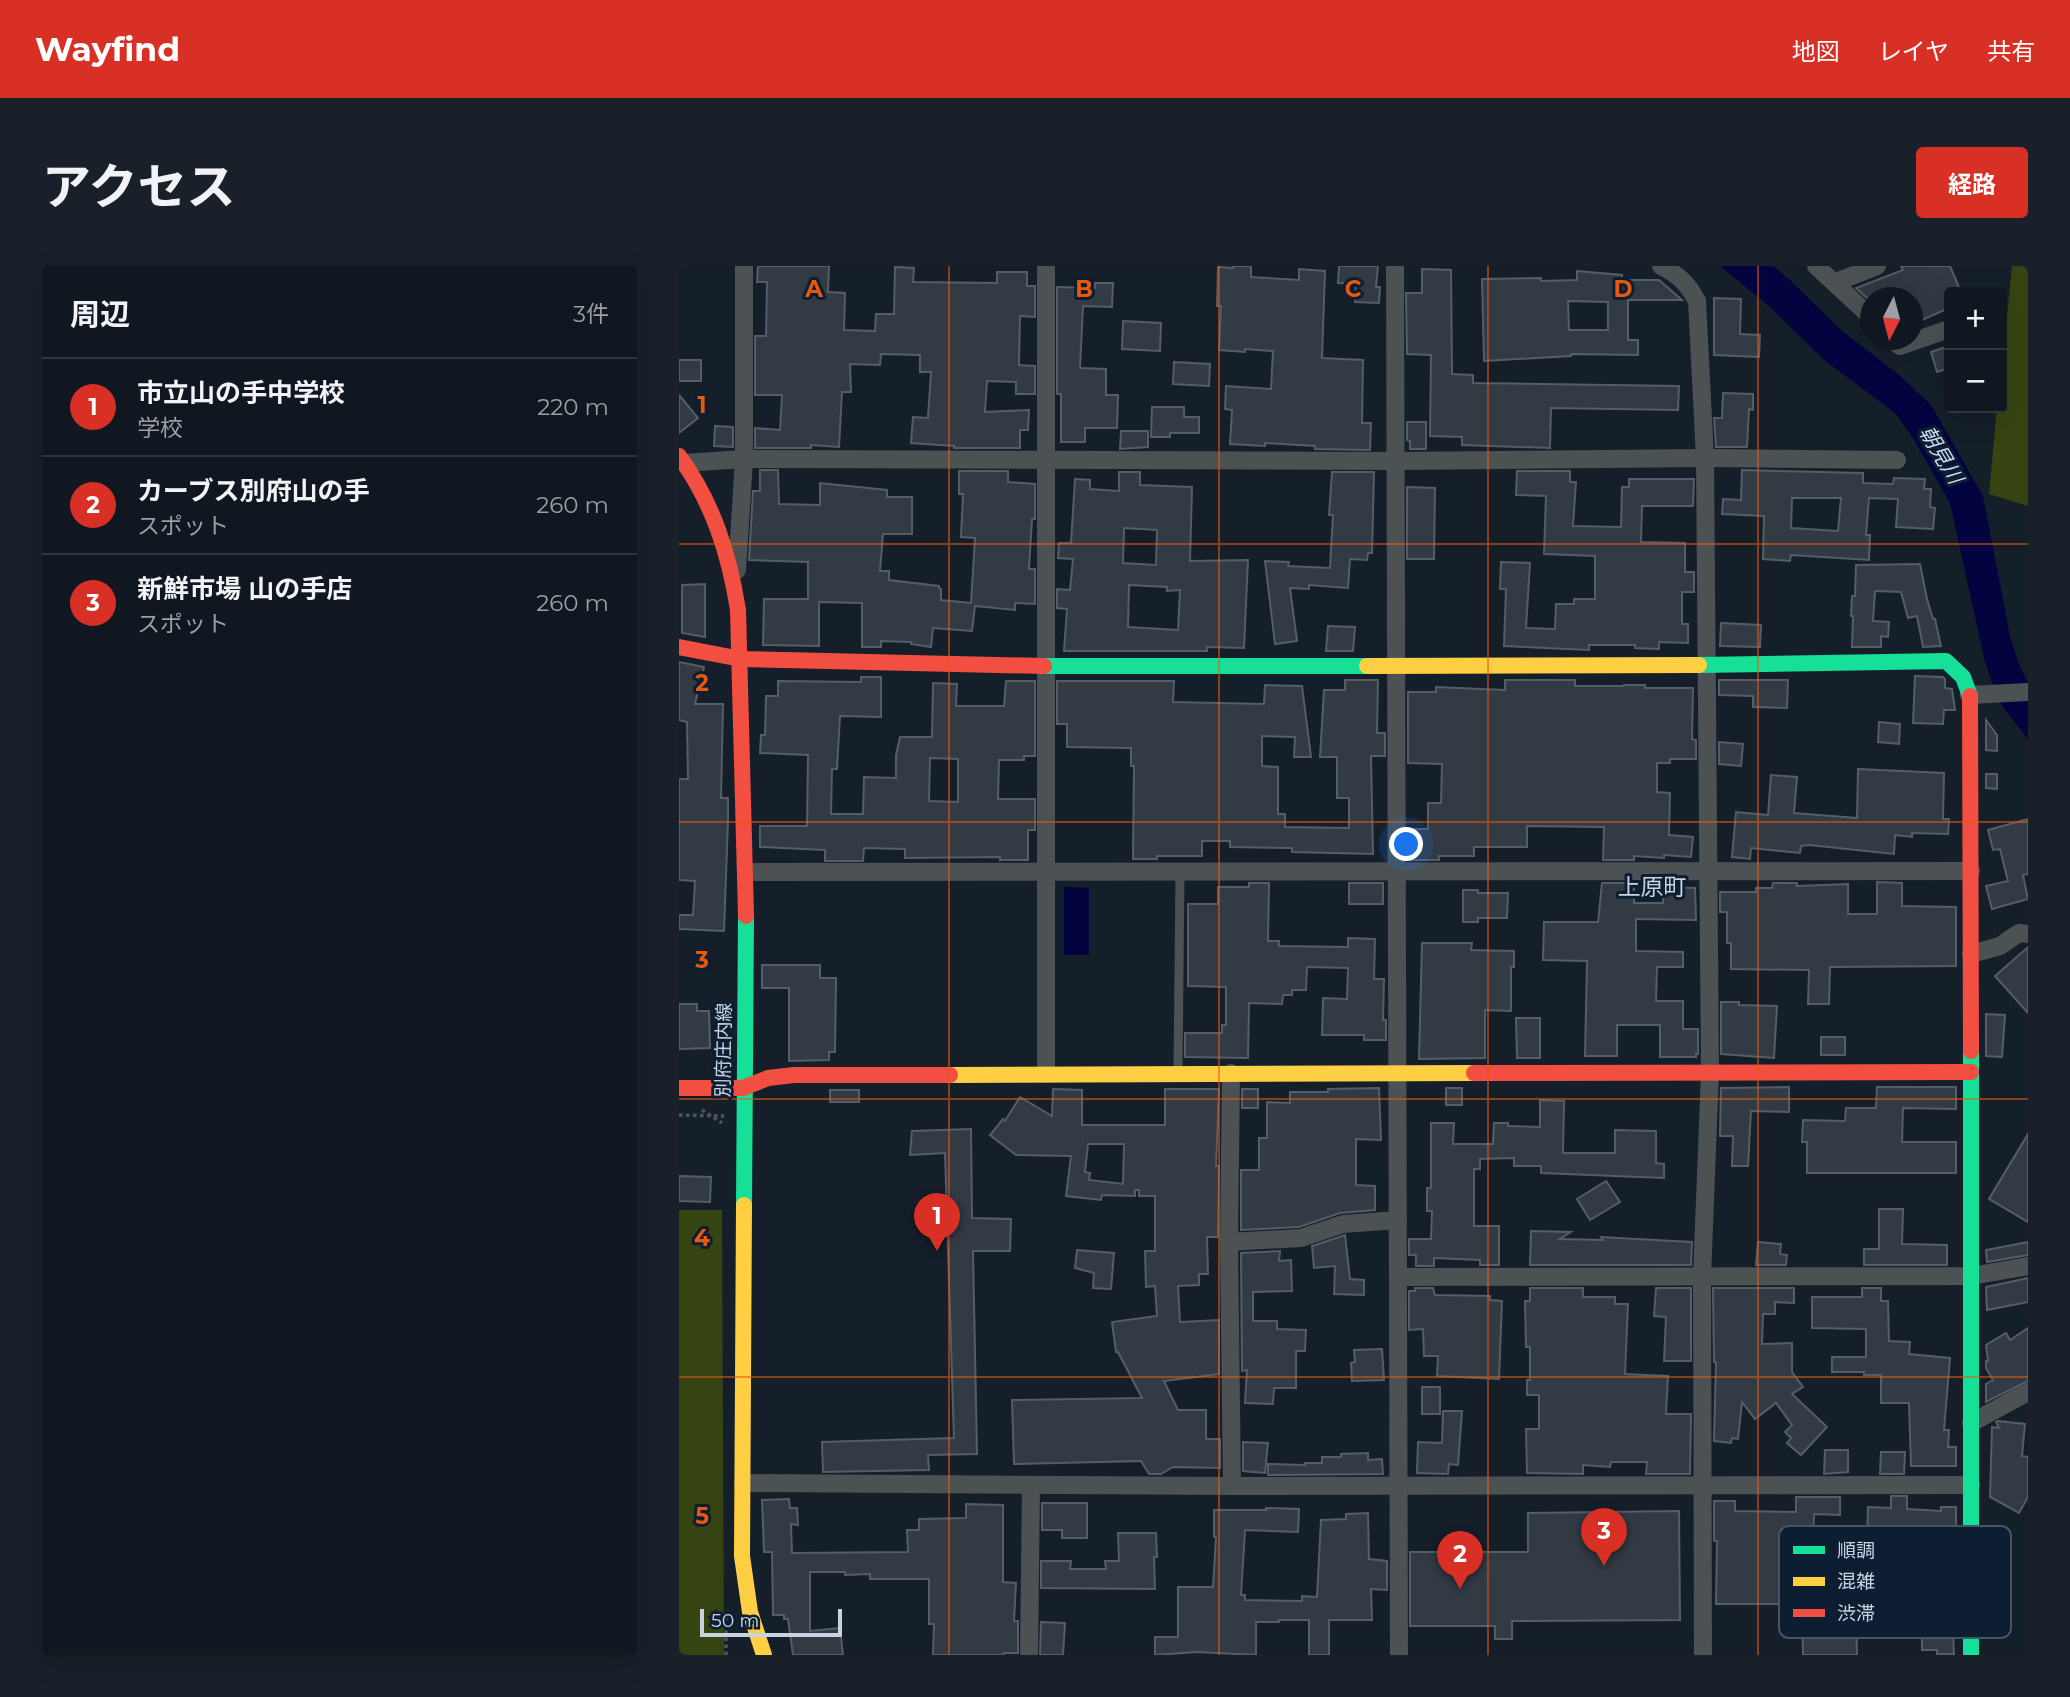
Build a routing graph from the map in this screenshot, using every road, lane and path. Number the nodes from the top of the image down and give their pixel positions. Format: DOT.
graph roads {
  1 [pos="744,266"];
  2 [pos="1046,266"];
  3 [pos="1395,266"];
  4 [pos="1661,266"];
  5 [pos="1694,266"];
  6 [pos="1816,266"];
  7 [pos="1877,266"];
  8 [pos="1836,282"];
  9 [pos="1688,285"];
  10 [pos="1860,306"];
  11 [pos="1944,331"];
  12 [pos="1923,338"];
  13 [pos="1705,458"];
  14 [pos="744,459"];
  15 [pos="682,460"];
  16 [pos="1897,460"];
  17 [pos="1046,461"];
  18 [pos="1395,461"];
  19 [pos="736,592"];
  20 [pos="679,647"];
  21 [pos="741,659"];
  22 [pos="1396,664"];
  23 [pos="1707,665"];
  24 [pos="1046,666"];
  25 [pos="2028,692"];
  26 [pos="1969,695"];
  27 [pos="1709,871"];
  28 [pos="1971,871"];
  29 [pos="755,872"];
  30 [pos="1046,872"];
  31 [pos="1180,872"];
  32 [pos="1397,872"];
  33 [pos="2028,934"];
  34 [pos="1971,954"];
  35 [pos="1710,1072"];
  36 [pos="1971,1072"];
  37 [pos="1178,1073"];
  38 [pos="1231,1073"];
  39 [pos="1397,1073"];
  40 [pos="1046,1074"];
  41 [pos="679,1088"];
  42 [pos="743,1088"];
  43 [pos="1398,1220"];
  44 [pos="1230,1242"];
  45 [pos="2028,1266"];
  46 [pos="1971,1276"];
  47 [pos="1398,1277"];
  48 [pos="1702,1277"];
  49 [pos="2028,1392"];
  50 [pos="1971,1423"];
  51 [pos="743,1483"];
  52 [pos="1031,1485"];
  53 [pos="1398,1485"];
  54 [pos="1971,1485"];
  55 [pos="1232,1486"];
  56 [pos="1702,1486"];
  57 [pos="1971,1526"];
  58 [pos="750,1612"];
  59 [pos="750,1655"];
  60 [pos="764,1655"];
  61 [pos="1029,1655"];
  62 [pos="1399,1655"];
  63 [pos="1703,1655"];
  1 -- 14 [label="street"];
  2 -- 17 [label="street"];
  3 -- 18 [label="street"];
  4 -- 9 [label="street"];
  5 -- 9 [label="street"];
  6 -- 8 [label="street"];
  7 -- 8 [label="street"];
  8 -- 10 [label="street"];
  9 -- 13 [label="street"];
  11 -- 12 [label="street"];
  13 -- 16 [label="street"];
  13 -- 18 [label="street"];
  13 -- 23 [label="street"];
  14 -- 15 [label="street"];
  14 -- 17 [label="street"];
  14 -- 19 [label="street"];
  15 -- 19 [label="street, 別府庄内線"];
  17 -- 18 [label="street"];
  17 -- 24 [label="street"];
  18 -- 22 [label="street"];
  19 -- 21 [label="street, 別府庄内線"];
  20 -- 21 [label="street"];
  21 -- 24 [label="street"];
  21 -- 42 [label="street, 別府庄内線"];
  22 -- 23 [label="street"];
  22 -- 24 [label="street"];
  22 -- 32 [label="street"];
  23 -- 26 [label="street"];
  23 -- 27 [label="street"];
  24 -- 30 [label="street"];
  25 -- 26 [label="street"];
  26 -- 28 [label="street"];
  27 -- 28 [label="street"];
  27 -- 32 [label="street"];
  27 -- 35 [label="street"];
  28 -- 34 [label="street"];
  29 -- 30 [label="street"];
  30 -- 31 [label="street"];
  30 -- 40 [label="street"];
  31 -- 32 [label="street"];
  31 -- 37 [label="lane"];
  32 -- 39 [label="street"];
  33 -- 34 [label="street"];
  34 -- 36 [label="street"];
  35 -- 36 [label="street"];
  35 -- 39 [label="street"];
  35 -- 48 [label="street"];
  36 -- 46 [label="street"];
  37 -- 38 [label="street"];
  37 -- 40 [label="street"];
  38 -- 39 [label="street"];
  38 -- 44 [label="street"];
  39 -- 43 [label="street"];
  40 -- 42 [label="street"];
  41 -- 42 [label="street"];
  42 -- 51 [label="street, 別府庄内線"];
  43 -- 44 [label="street"];
  43 -- 47 [label="street"];
  44 -- 55 [label="street"];
  45 -- 46 [label="street"];
  46 -- 48 [label="street"];
  46 -- 50 [label="street"];
  47 -- 48 [label="street"];
  47 -- 53 [label="street"];
  48 -- 56 [label="street"];
  49 -- 50 [label="street"];
  50 -- 54 [label="street"];
  51 -- 52 [label="street"];
  51 -- 58 [label="street, 別府庄内線"];
  52 -- 55 [label="street"];
  52 -- 61 [label="street"];
  53 -- 55 [label="street"];
  53 -- 56 [label="street"];
  53 -- 62 [label="street"];
  54 -- 56 [label="street"];
  54 -- 57 [label="street"];
  56 -- 63 [label="street"];
  58 -- 59 [label="street"];
  58 -- 60 [label="street, 別府庄内線"];
}
